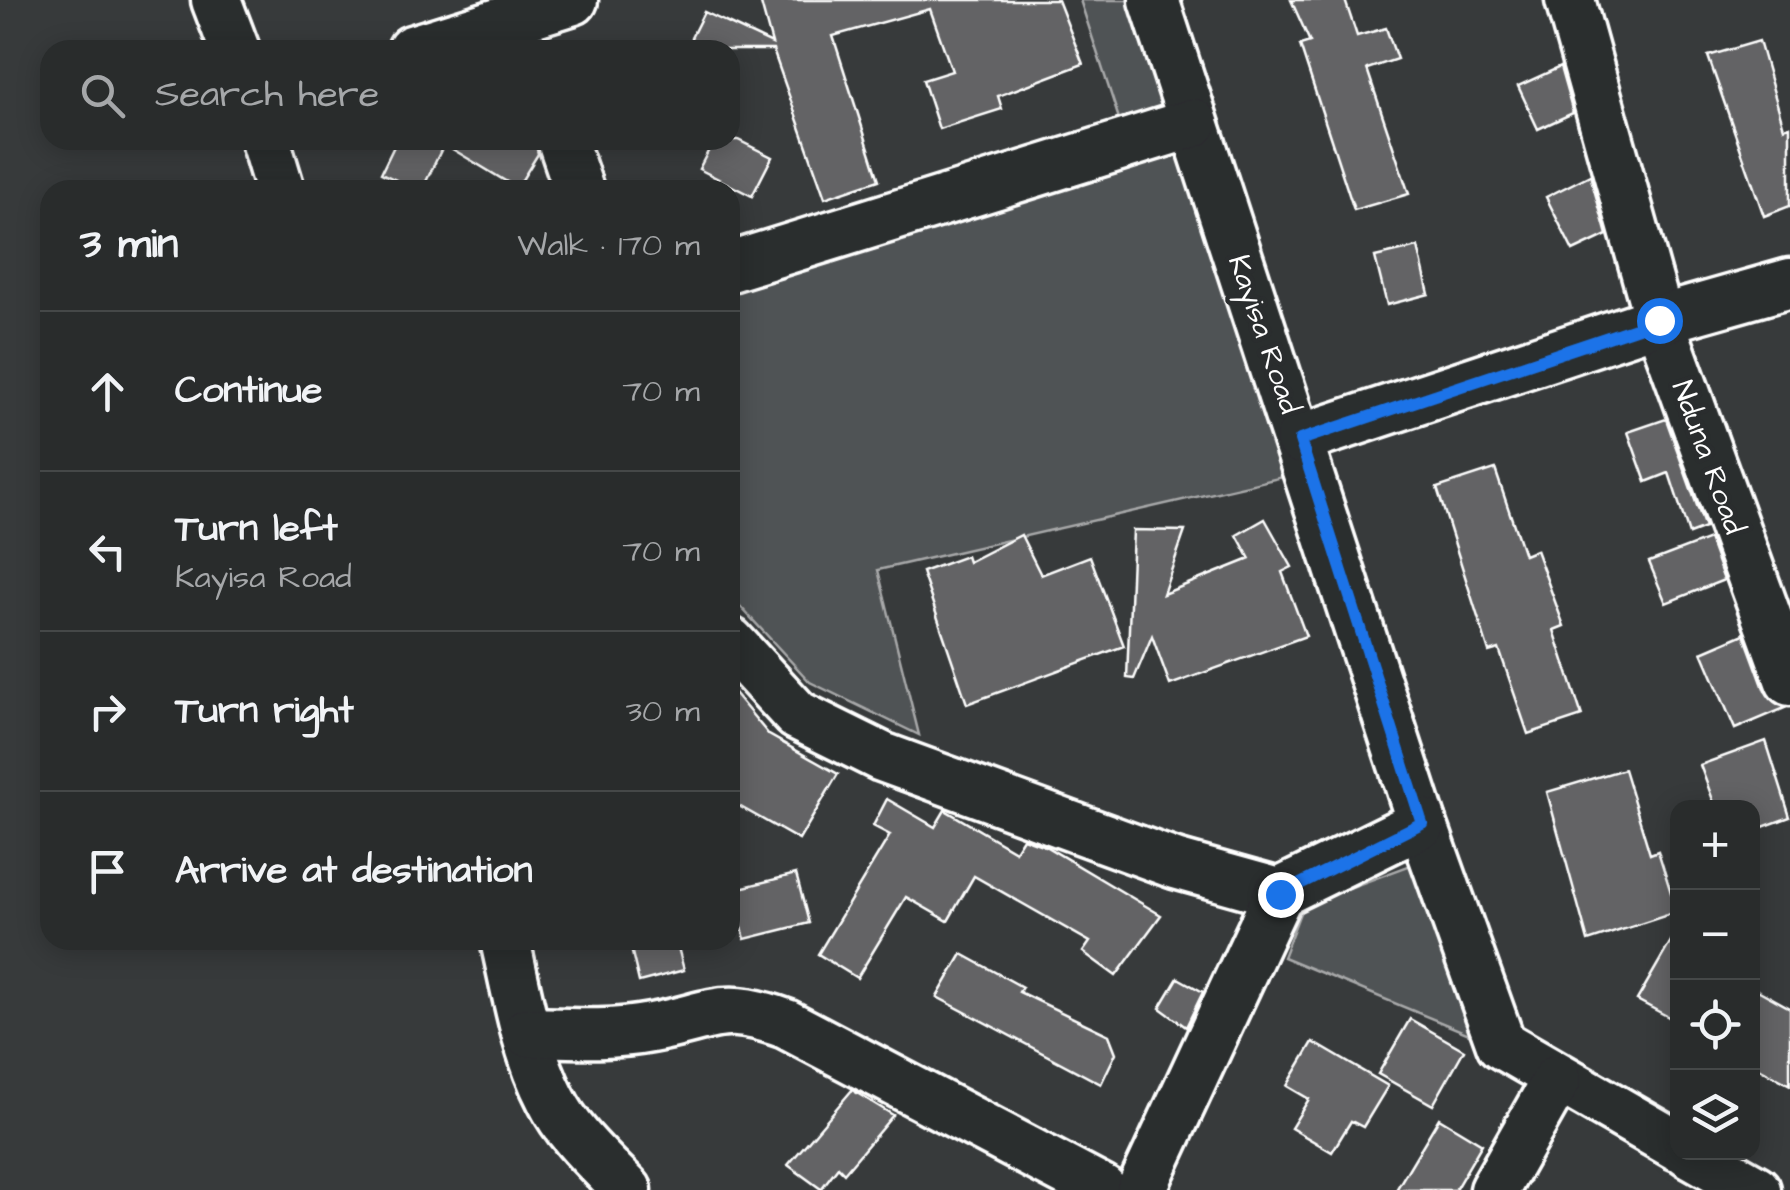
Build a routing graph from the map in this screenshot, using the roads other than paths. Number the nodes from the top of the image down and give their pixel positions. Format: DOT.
graph roads {
  1 [pos="216,0"];
  2 [pos="573,0"];
  3 [pos="1154,0"];
  4 [pos="1570,0"];
  5 [pos="525,34"];
  6 [pos="230,40"];
  7 [pos="483,40"];
  8 [pos="1193,123"];
  9 [pos="268,150"];
  10 [pos="565,150"];
  11 [pos="277,180"];
  12 [pos="576,180"];
  13 [pos="740,264"];
  14 [pos="1790,282"];
  15 [pos="1659,320"];
  16 [pos="1300,440"];
  17 [pos="740,653"];
  18 [pos="1790,681"];
  19 [pos="1422,823"];
  20 [pos="1280,894"];
  21 [pos="507,950"];
  22 [pos="526,1032"];
  23 [pos="1557,1079"];
  24 [pos="1670,1142"];
  25 [pos="1703,1160"];
  26 [pos="627,1190"];
  27 [pos="1102,1190"];
  28 [pos="1141,1190"];
  29 [pos="1494,1190"];
  30 [pos="1756,1190"];
  1 -- 6 [label="street"];
  2 -- 5 [label="street"];
  3 -- 8 [label="street, Kayisa Road"];
  4 -- 15 [label="street, Nduna Road"];
  5 -- 7 [label="street"];
  8 -- 13 [label="street"];
  8 -- 16 [label="street, Kayisa Road"];
  9 -- 11 [label="street"];
  10 -- 12 [label="street"];
  14 -- 15 [label="street"];
  15 -- 16 [label="street"];
  15 -- 18 [label="street, Nduna Road"];
  16 -- 19 [label="street, Kayisa Road"];
  17 -- 20 [label="street"];
  19 -- 20 [label="street"];
  19 -- 23 [label="street, Kayisa Road"];
  20 -- 28 [label="street"];
  21 -- 22 [label="street"];
  22 -- 26 [label="street"];
  22 -- 27 [label="street"];
  23 -- 24 [label="street, Kayisa Road"];
  23 -- 29 [label="street"];
  25 -- 30 [label="street"];
}
